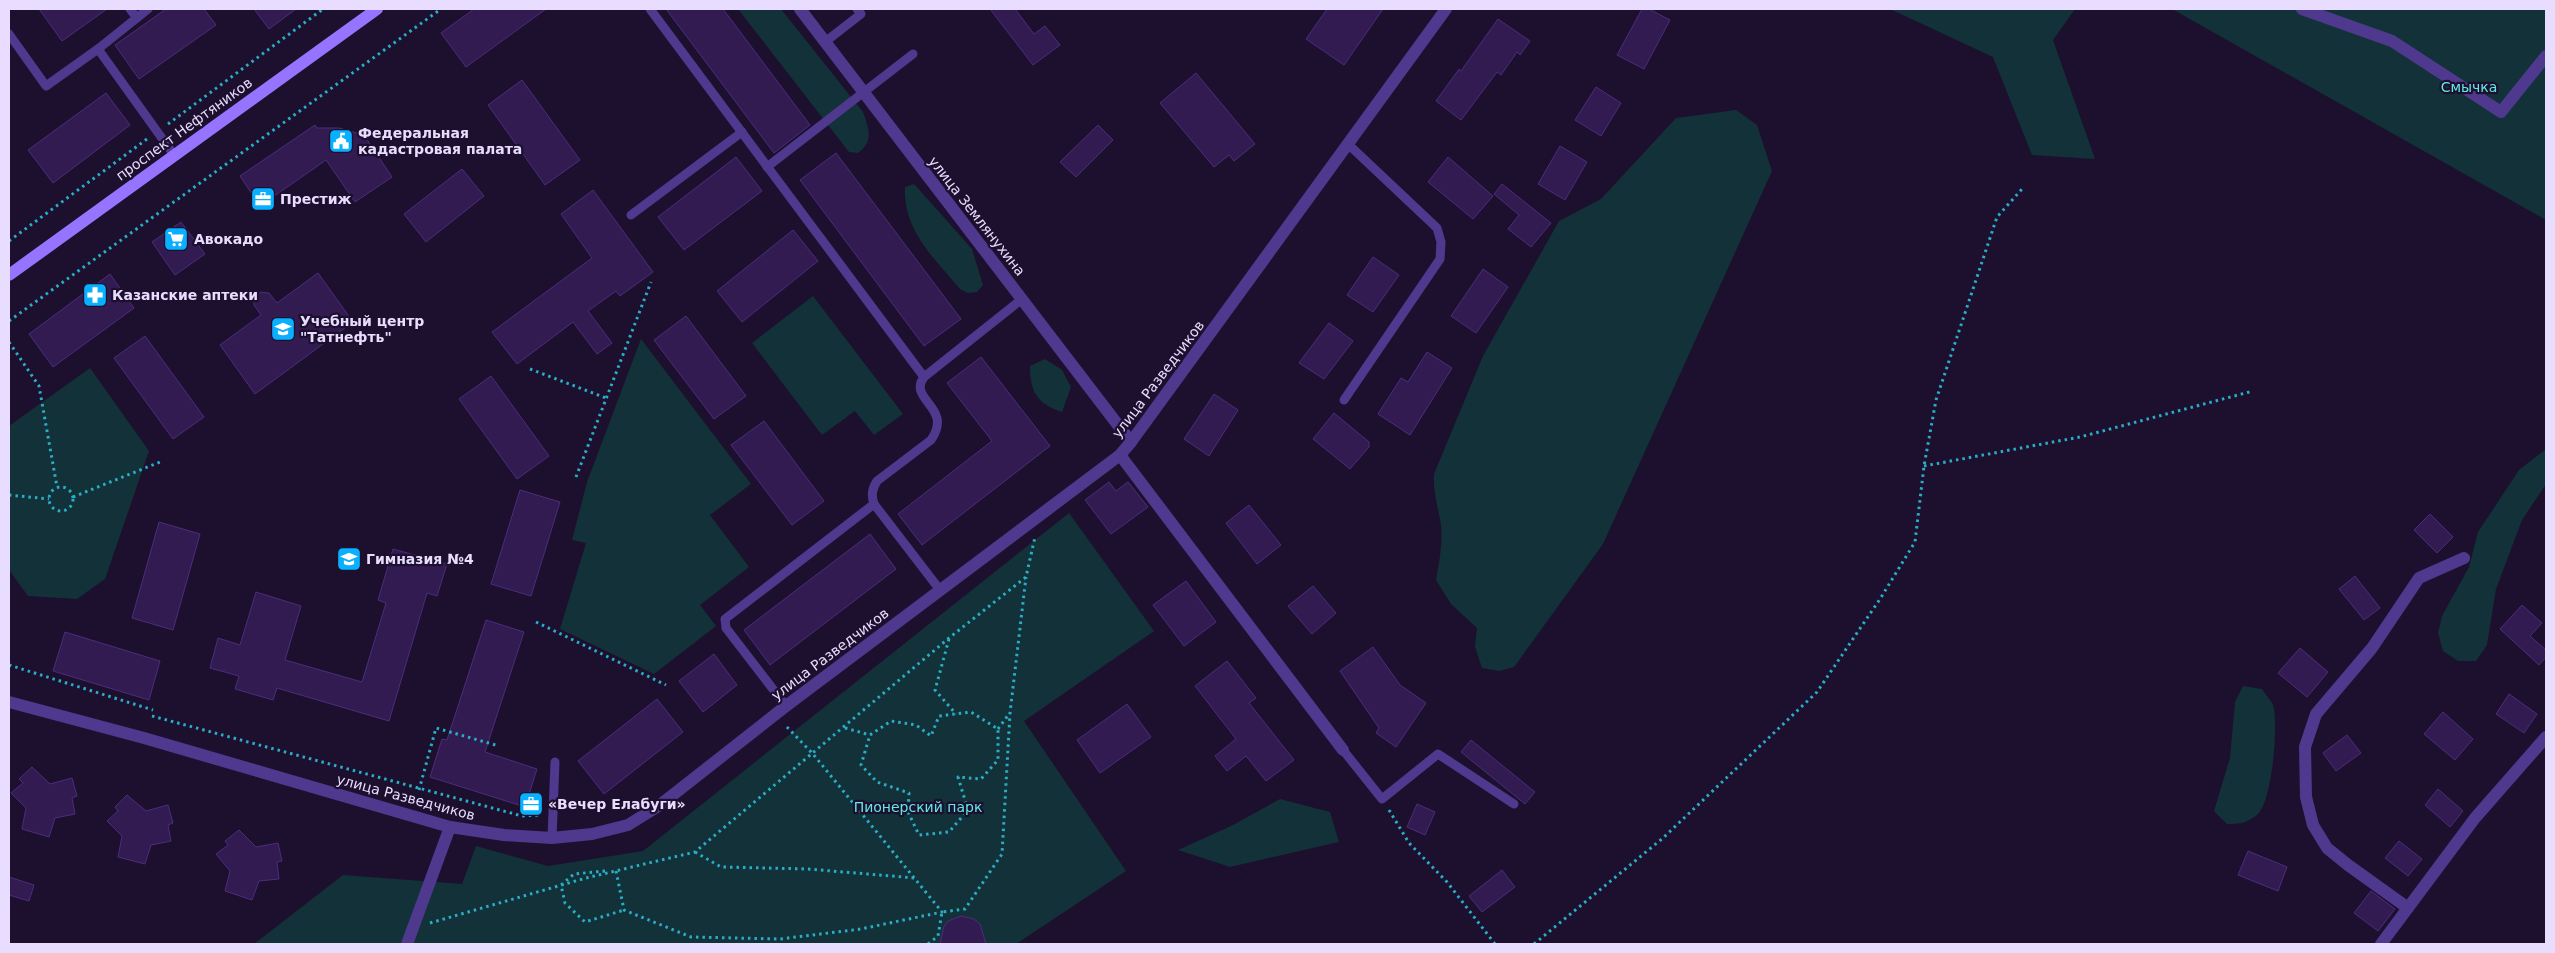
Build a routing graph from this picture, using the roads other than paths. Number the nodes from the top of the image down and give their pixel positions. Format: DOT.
graph roads {
  1 [pos="130,9"];
  2 [pos="148,9"];
  3 [pos="377,9"];
  4 [pos="650,9"];
  5 [pos="800,9"];
  6 [pos="856,9"];
  7 [pos="1446,9"];
  8 [pos="2302,9"];
  9 [pos="137,18"];
  10 [pos="9,34"];
  11 [pos="825,42"];
  12 [pos="98,49"];
  13 [pos="913,54"];
  14 [pos="2546,56"];
  15 [pos="863,93"];
  16 [pos="742,132"];
  17 [pos="1349,145"];
  18 [pos="174,155"];
  19 [pos="767,167"];
  20 [pos="631,215"];
  21 [pos="9,275"];
  22 [pos="1022,299"];
  23 [pos="924,377"];
  24 [pos="1344,400"];
  25 [pos="1131,442"];
  26 [pos="1120,455"];
  27 [pos="874,504"];
  28 [pos="2464,558"];
  29 [pos="940,590"];
  30 [pos="9,702"];
  31 [pos="786,706"];
  32 [pos="2546,737"];
  33 [pos="1343,750"];
  34 [pos="555,762"];
  35 [pos="1514,804"];
  36 [pos="450,827"];
  37 [pos="552,838"];
  38 [pos="2408,908"];
  39 [pos="407,944"];
  40 [pos="2381,944"];
  1 -- 9 [label="lane"];
  2 -- 9 [label="lane"];
  3 -- 18 [label="main road, проспект Нефтяников"];
  4 -- 16 [label="lane"];
  5 -- 11 [label="street, улица Землянухина"];
  6 -- 11 [label="lane"];
  7 -- 17 [label="street, улица Разведчиков"];
  8 -- 14 [label="street"];
  9 -- 12 [label="lane"];
  10 -- 12 [label="lane"];
  11 -- 15 [label="street, улица Землянухина"];
  12 -- 18 [label="lane"];
  13 -- 15 [label="lane"];
  15 -- 19 [label="lane"];
  15 -- 22 [label="street, улица Землянухина"];
  16 -- 19 [label="lane"];
  16 -- 20 [label="lane"];
  17 -- 24 [label="lane"];
  17 -- 25 [label="street, улица Разведчиков"];
  18 -- 21 [label="main road, проспект Нефтяников"];
  19 -- 23 [label="lane"];
  22 -- 23 [label="lane"];
  22 -- 25 [label="street, улица Землянухина"];
  23 -- 27 [label="lane"];
  25 -- 26 [label="street, улица Разведчиков"];
  26 -- 29 [label="street, улица Разведчиков"];
  26 -- 33 [label="street"];
  27 -- 29 [label="lane"];
  27 -- 31 [label="lane"];
  28 -- 38 [label="street"];
  29 -- 31 [label="street, улица Разведчиков"];
  30 -- 36 [label="street, улица Разведчиков"];
  31 -- 37 [label="street, улица Разведчиков"];
  32 -- 38 [label="street"];
  33 -- 35 [label="lane"];
  34 -- 37 [label="lane"];
  36 -- 37 [label="street, улица Разведчиков"];
  36 -- 39 [label="street"];
  38 -- 40 [label="street"];
}
